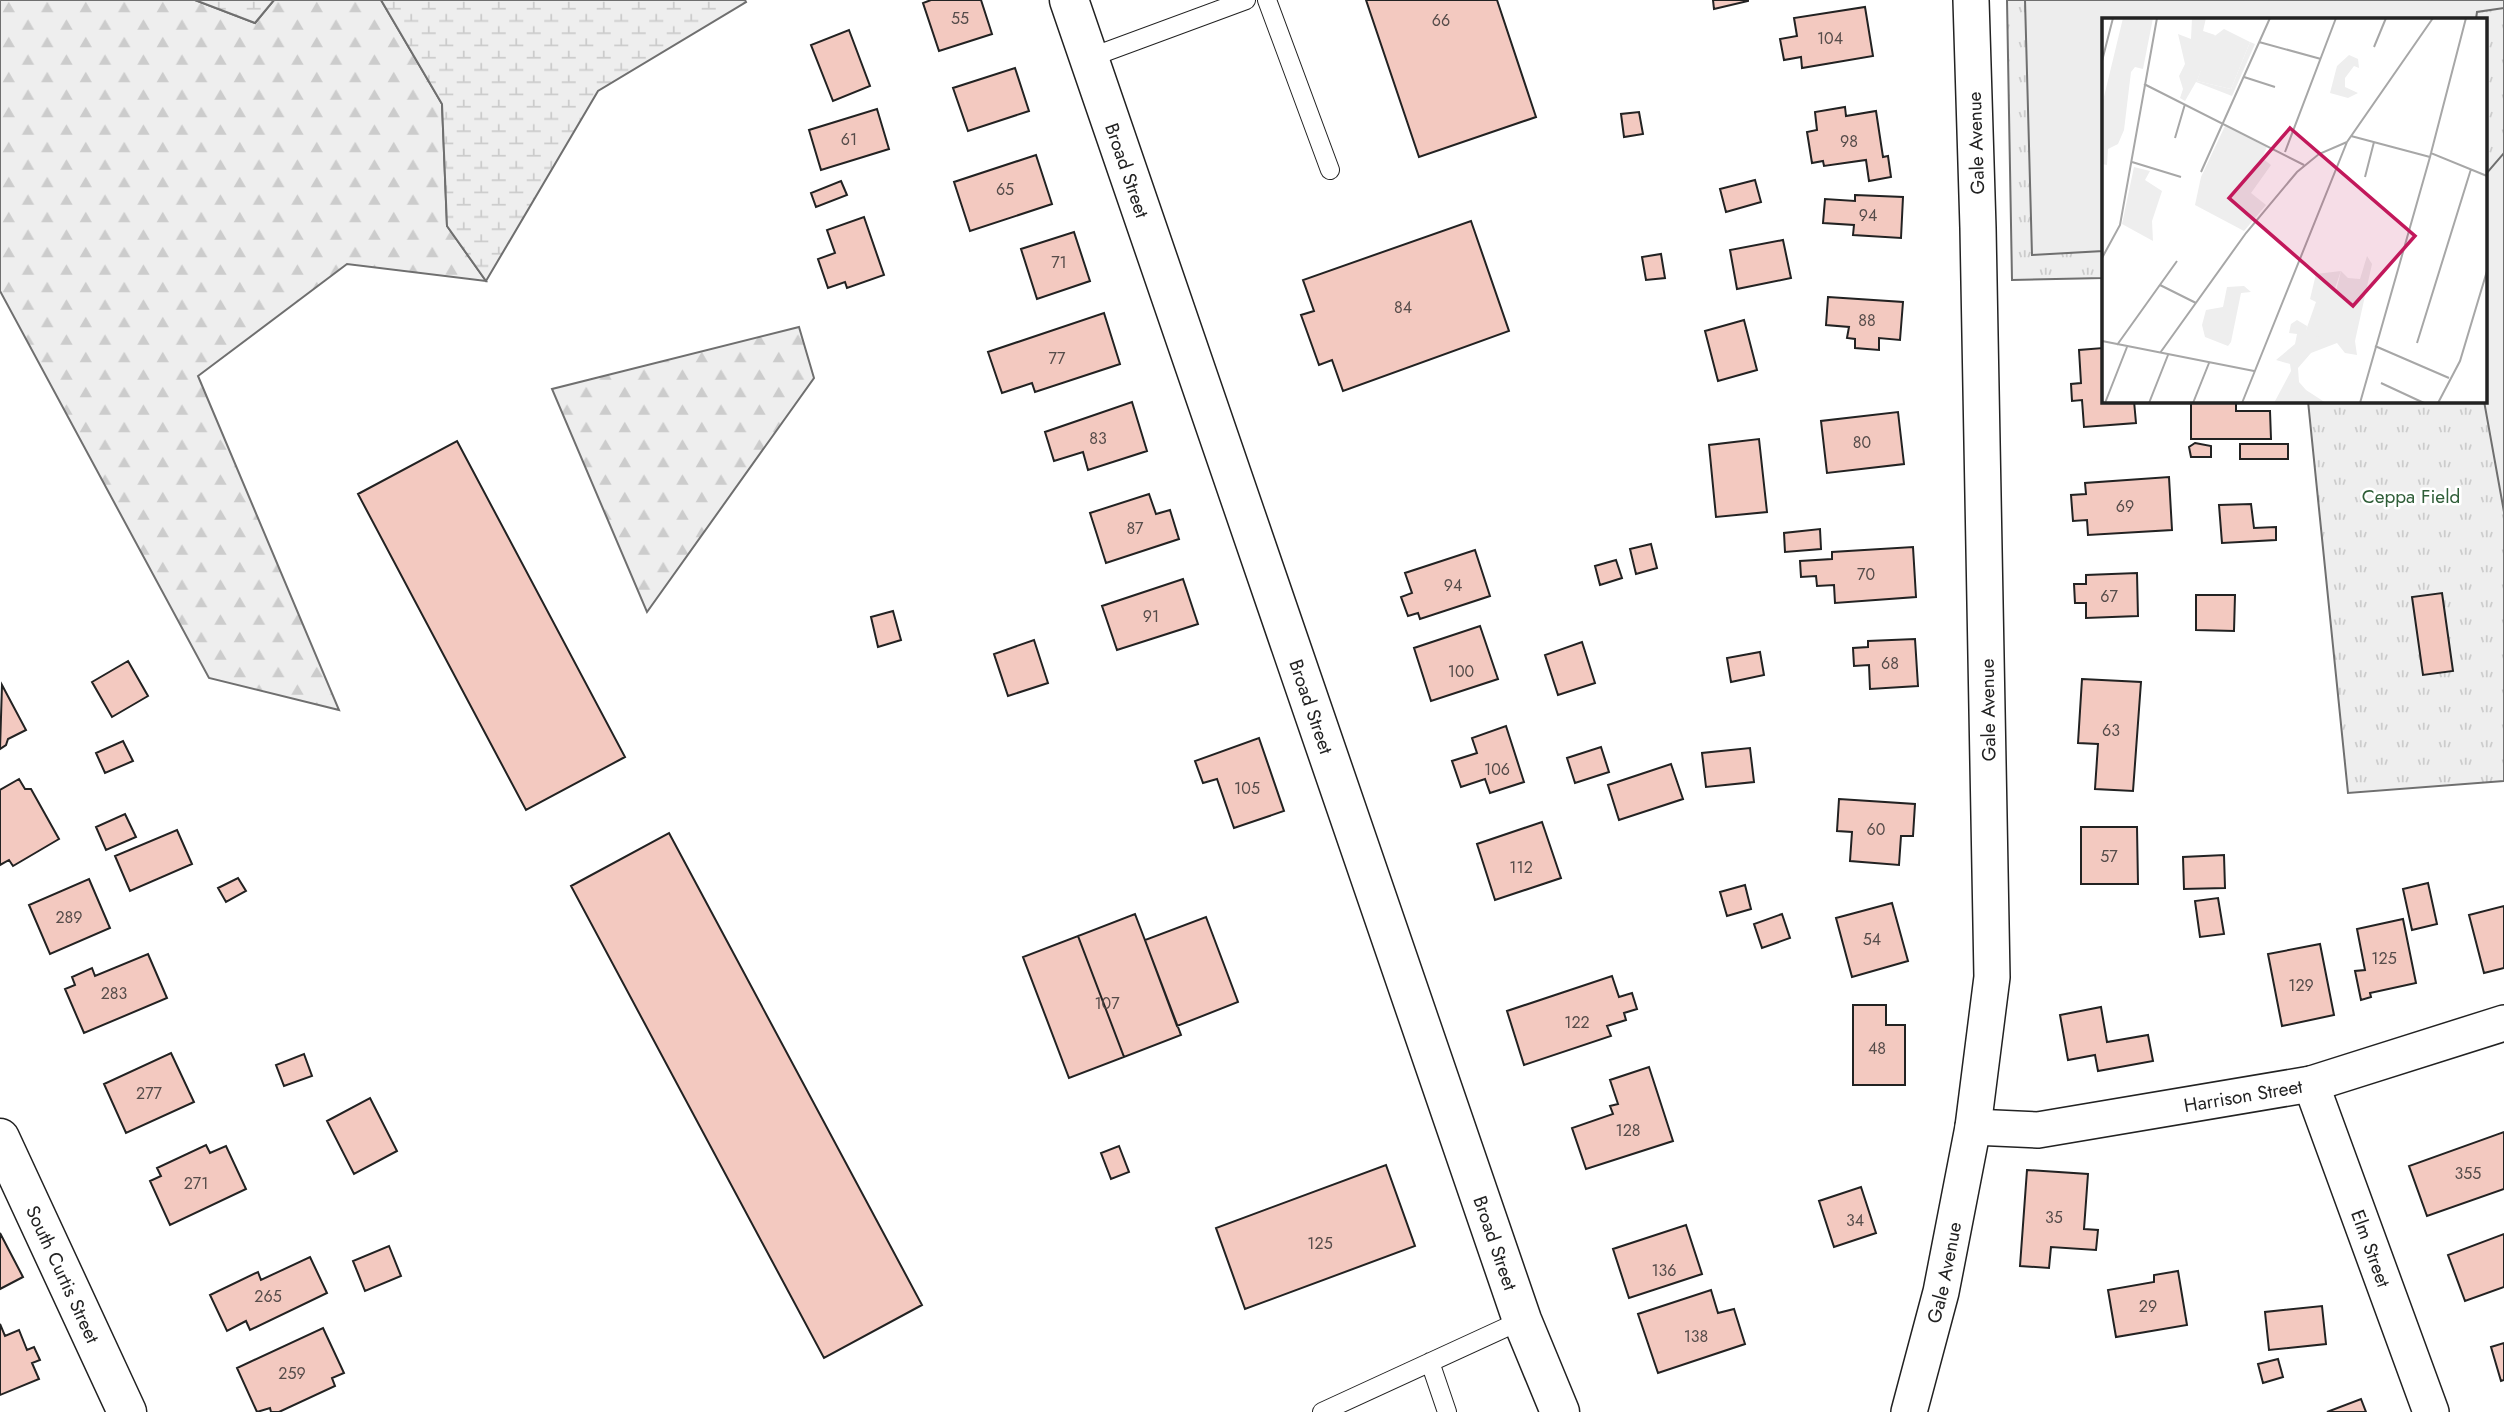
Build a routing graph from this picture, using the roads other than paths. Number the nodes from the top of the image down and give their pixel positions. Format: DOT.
graph roads {
  1 [pos="1069,0"];
  2 [pos="1246,0"];
  3 [pos="1267,0"];
  4 [pos="1971,0"];
  5 [pos="1089,58"];
  6 [pos="1330,170"];
  7 [pos="2504,1023"];
  8 [pos="2311,1084"];
  9 [pos="1973,1127"];
  10 [pos="0,1138"];
  11 [pos="1522,1320"];
  12 [pos="1430,1362"];
  13 [pos="127,1412"];
  14 [pos="1322,1412"];
  15 [pos="1447,1412"];
  16 [pos="1560,1412"];
  17 [pos="1909,1412"];
  18 [pos="2431,1412"];
  1 -- 5 [label="main road, Broad Street"];
  2 -- 5 [label="lane"];
  3 -- 6 [label="lane"];
  4 -- 9 [label="street, Gale Avenue"];
  5 -- 11 [label="main road, Broad Street"];
  7 -- 8 [label="street, Harrison Street"];
  8 -- 9 [label="street, Harrison Street"];
  8 -- 18 [label="street, Elm Street"];
  9 -- 17 [label="street, Gale Avenue"];
  10 -- 13 [label="main road, South Curtis Street"];
  11 -- 12 [label="lane"];
  11 -- 16 [label="main road, Broad Street"];
  12 -- 14 [label="lane"];
  12 -- 15 [label="lane"];
}
